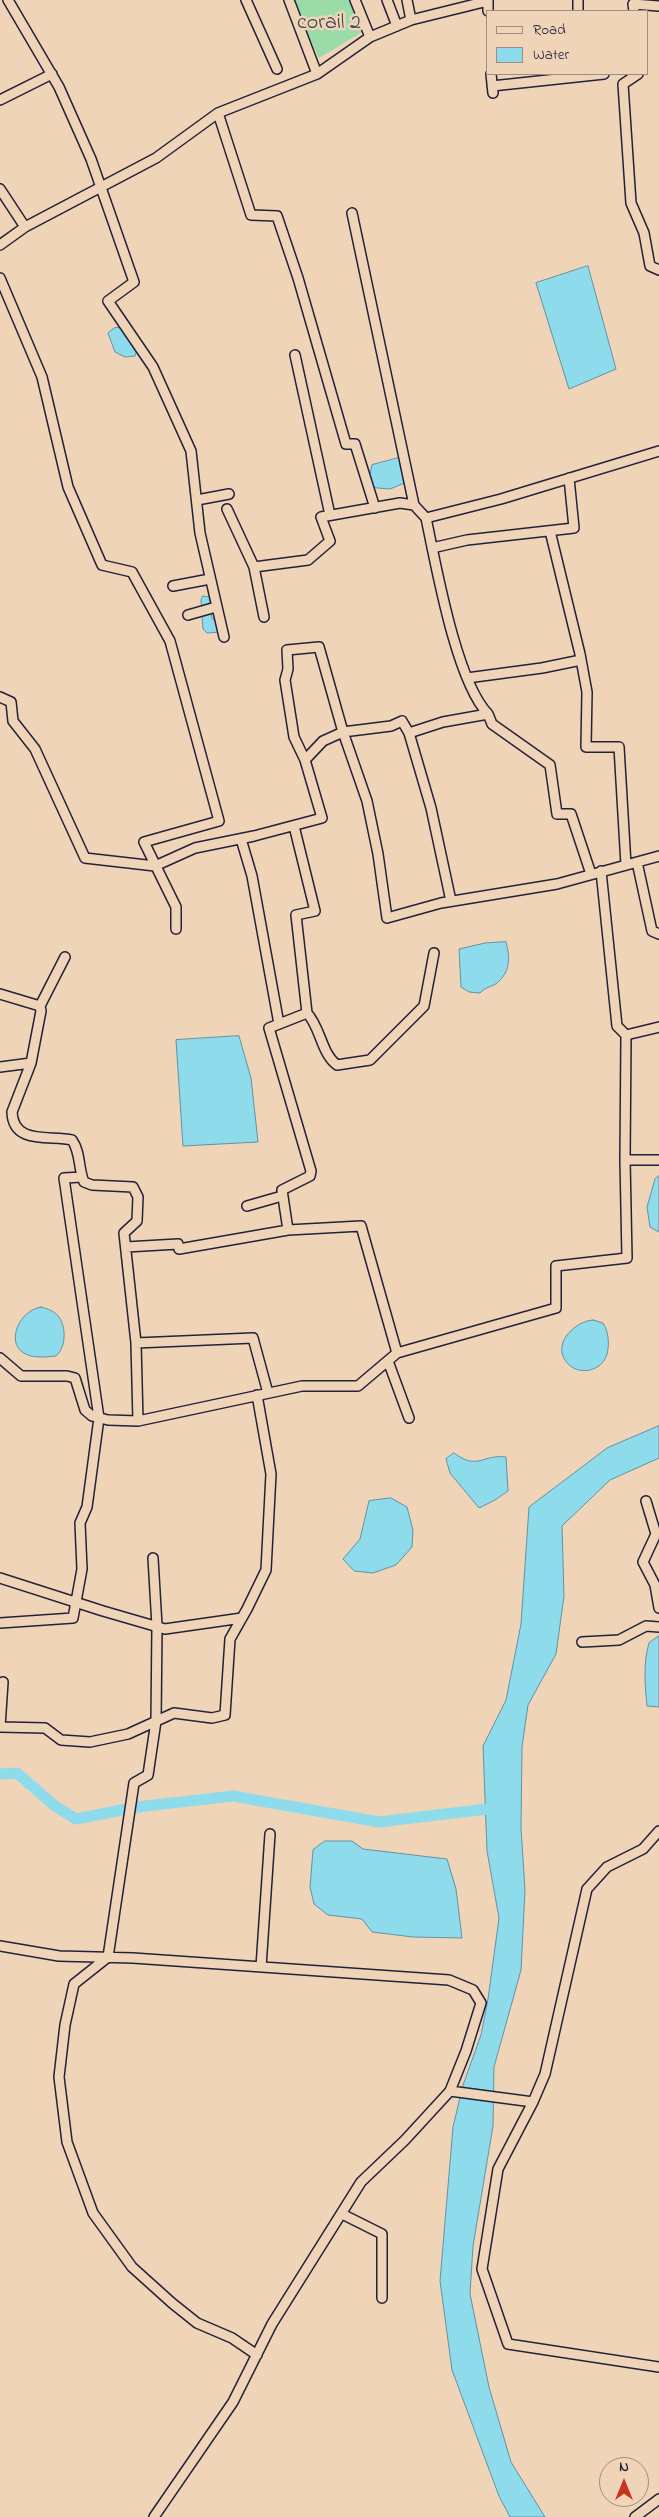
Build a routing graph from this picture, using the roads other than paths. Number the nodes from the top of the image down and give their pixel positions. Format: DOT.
graph roads {
  1 [pos="8,0"];
  2 [pos="246,0"];
  3 [pos="289,0"];
  4 [pos="355,0"];
  5 [pos="387,0"];
  6 [pos="407,0"];
  7 [pos="488,1"];
  8 [pos="659,6"];
  9 [pos="634,10"];
  10 [pos="411,20"];
  11 [pos="397,26"];
  12 [pos="370,37"];
  13 [pos="277,69"];
  14 [pos="52,74"];
  15 [pos="317,74"];
  16 [pos="491,75"];
  17 [pos="590,75"];
  18 [pos="636,75"];
  19 [pos="576,76"];
  20 [pos="0,100"];
  21 [pos="218,113"];
  22 [pos="101,188"];
  23 [pos="0,189"];
  24 [pos="352,213"];
  25 [pos="25,227"];
  26 [pos="0,245"];
  27 [pos="659,270"];
  28 [pos="0,278"];
  29 [pos="295,355"];
  30 [pos="659,451"];
  31 [pos="569,478"];
  32 [pos="229,494"];
  33 [pos="197,500"];
  34 [pos="414,505"];
  35 [pos="375,508"];
  36 [pos="227,509"];
  37 [pos="330,515"];
  38 [pos="426,518"];
  39 [pos="550,531"];
  40 [pos="432,548"];
  41 [pos="254,567"];
  42 [pos="210,579"];
  43 [pos="173,586"];
  44 [pos="216,608"];
  45 [pos="188,615"];
  46 [pos="264,617"];
  47 [pos="224,636"];
  48 [pos="581,660"];
  49 [pos="466,678"];
  50 [pos="0,697"];
  51 [pos="488,714"];
  52 [pos="343,732"];
  53 [pos="409,733"];
  54 [pos="305,760"];
  55 [pos="294,826"];
  56 [pos="241,839"];
  57 [pos="659,856"];
  58 [pos="637,862"];
  59 [pos="626,865"];
  60 [pos="155,866"];
  61 [pos="601,871"];
  62 [pos="591,874"];
  63 [pos="451,901"];
  64 [pos="176,929"];
  65 [pos="659,934"];
  66 [pos="434,953"];
  67 [pos="65,957"];
  68 [pos="0,994"];
  69 [pos="40,1006"];
  70 [pos="308,1013"];
  71 [pos="279,1024"];
  72 [pos="659,1027"];
  73 [pos="626,1034"];
  74 [pos="30,1063"];
  75 [pos="0,1067"];
  76 [pos="625,1160"];
  77 [pos="659,1160"];
  78 [pos="82,1177"];
  79 [pos="282,1196"];
  80 [pos="247,1206"];
  81 [pos="288,1230"];
  82 [pos="126,1247"];
  83 [pos="136,1343"];
  84 [pos="397,1353"];
  85 [pos="0,1358"];
  86 [pos="388,1361"];
  87 [pos="268,1393"];
  88 [pos="257,1395"];
  89 [pos="99,1418"];
  90 [pos="409,1418"];
  91 [pos="138,1421"];
  92 [pos="646,1501"];
  93 [pos="153,1558"];
  94 [pos="0,1578"];
  95 [pos="76,1602"];
  96 [pos="659,1608"];
  97 [pos="242,1618"];
  98 [pos="0,1623"];
  99 [pos="157,1626"];
  100 [pos="659,1627"];
  101 [pos="582,1642"];
  102 [pos="3,1682"];
  103 [pos="156,1721"];
  104 [pos="1,1727"];
  105 [pos="659,1831"];
  106 [pos="270,1834"];
  107 [pos="0,1946"];
  108 [pos="108,1956"];
  109 [pos="261,1967"];
  110 [pos="450,2091"];
  111 [pos="533,2102"];
  112 [pos="342,2214"];
  113 [pos="382,2298"];
  114 [pos="257,2355"];
  115 [pos="659,2367"];
  116 [pos="659,2499"];
  117 [pos="154,2517"];
  118 [pos="635,2517"];
  1 -- 14 [label="street"];
  2 -- 13 [label="street"];
  3 -- 15 [label="street"];
  4 -- 12 [label="street"];
  5 -- 11 [label="street"];
  6 -- 10 [label="street"];
  7 -- 10 [label="street"];
  8 -- 9 [label="street"];
  10 -- 11 [label="street"];
  11 -- 12 [label="street"];
  12 -- 15 [label="street"];
  14 -- 20 [label="street"];
  14 -- 22 [label="street"];
  15 -- 21 [label="street"];
  16 -- 19 [label="street"];
  17 -- 19 [label="street"];
  18 -- 27 [label="street"];
  21 -- 22 [label="street"];
  21 -- 35 [label="street"];
  22 -- 25 [label="street"];
  22 -- 33 [label="street"];
  23 -- 25 [label="street"];
  24 -- 34 [label="street"];
  25 -- 26 [label="street"];
  28 -- 60 [label="street"];
  29 -- 37 [label="street"];
  30 -- 31 [label="street"];
  31 -- 38 [label="street"];
  31 -- 39 [label="street"];
  32 -- 33 [label="street"];
  33 -- 42 [label="street"];
  34 -- 35 [label="street"];
  34 -- 38 [label="street"];
  35 -- 37 [label="street"];
  36 -- 41 [label="street"];
  37 -- 41 [label="street"];
  38 -- 40 [label="street"];
  39 -- 40 [label="street"];
  39 -- 48 [label="street"];
  40 -- 49 [label="street"];
  41 -- 46 [label="street"];
  42 -- 43 [label="street"];
  42 -- 44 [label="street"];
  44 -- 45 [label="street"];
  44 -- 47 [label="street"];
  48 -- 49 [label="street"];
  48 -- 59 [label="street"];
  49 -- 51 [label="street"];
  50 -- 60 [label="street"];
  51 -- 53 [label="street"];
  51 -- 62 [label="street"];
  52 -- 53 [label="street"];
  52 -- 54 [label="street"];
  52 -- 54 [label="street"];
  52 -- 63 [label="street"];
  53 -- 63 [label="street"];
  54 -- 55 [label="street"];
  55 -- 56 [label="street"];
  55 -- 70 [label="street"];
  56 -- 60 [label="street"];
  56 -- 71 [label="street"];
  57 -- 58 [label="street"];
  58 -- 59 [label="street"];
  58 -- 65 [label="street"];
  59 -- 61 [label="street"];
  60 -- 64 [label="street"];
  61 -- 62 [label="street"];
  61 -- 73 [label="street"];
  62 -- 63 [label="street"];
  66 -- 70 [label="street"];
  67 -- 69 [label="street"];
  68 -- 69 [label="street"];
  69 -- 74 [label="street"];
  70 -- 71 [label="street"];
  71 -- 79 [label="street"];
  72 -- 73 [label="street"];
  73 -- 76 [label="street"];
  74 -- 75 [label="street"];
  74 -- 78 [label="street"];
  76 -- 77 [label="street"];
  76 -- 84 [label="street"];
  78 -- 82 [label="street"];
  78 -- 89 [label="street"];
  79 -- 80 [label="street"];
  79 -- 81 [label="street"];
  81 -- 82 [label="street"];
  81 -- 84 [label="street"];
  82 -- 83 [label="street"];
  83 -- 87 [label="street"];
  83 -- 91 [label="street"];
  84 -- 86 [label="street"];
  85 -- 89 [label="street"];
  86 -- 87 [label="street"];
  86 -- 90 [label="street"];
  87 -- 88 [label="street"];
  88 -- 91 [label="street"];
  88 -- 97 [label="street"];
  89 -- 91 [label="street"];
  89 -- 95 [label="street"];
  92 -- 96 [label="street"];
  93 -- 99 [label="street"];
  94 -- 95 [label="street"];
  95 -- 98 [label="street"];
  95 -- 99 [label="street"];
  97 -- 99 [label="street"];
  97 -- 103 [label="street"];
  99 -- 103 [label="street"];
  100 -- 101 [label="street"];
  102 -- 104 [label="street"];
  103 -- 104 [label="street"];
  103 -- 108 [label="street"];
  105 -- 111 [label="street"];
  106 -- 109 [label="street"];
  107 -- 108 [label="street"];
  108 -- 109 [label="street"];
  108 -- 114 [label="street"];
  109 -- 110 [label="street"];
  110 -- 111 [label="street"];
  110 -- 112 [label="street"];
  111 -- 115 [label="street"];
  112 -- 113 [label="street"];
  112 -- 114 [label="street"];
  114 -- 117 [label="street"];
  116 -- 118 [label="street"];
}
